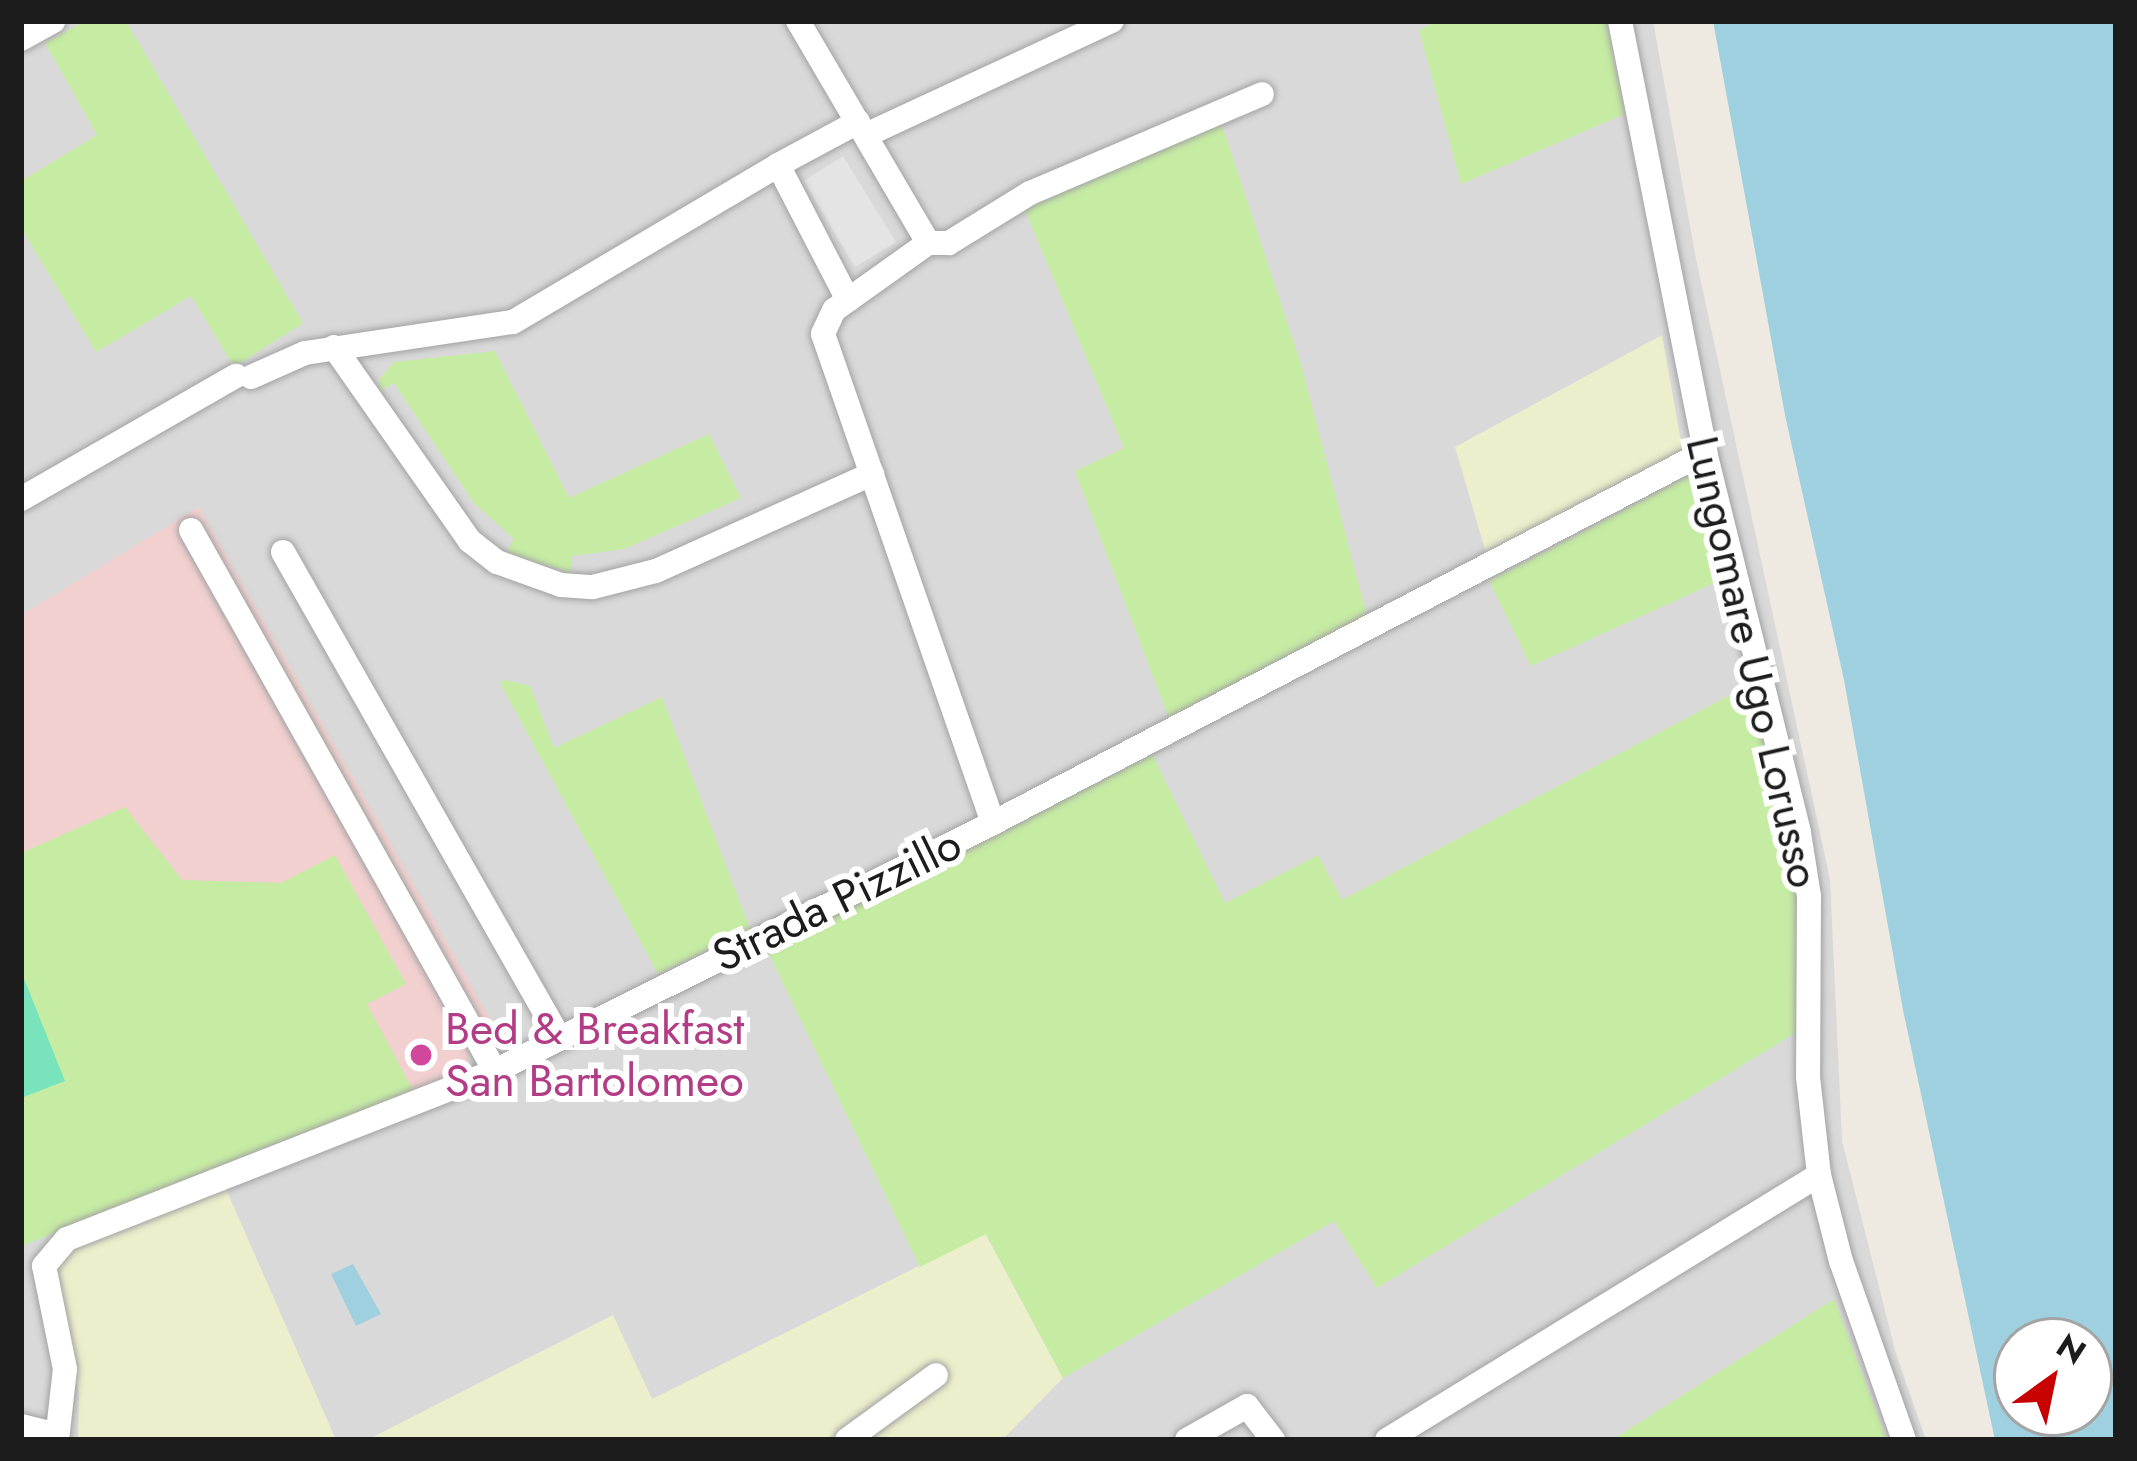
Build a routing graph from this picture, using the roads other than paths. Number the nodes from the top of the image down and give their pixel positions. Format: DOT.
graph roads {
  1 [pos="53,21"];
  2 [pos="798,21"];
  3 [pos="1112,21"];
  4 [pos="1620,21"];
  5 [pos="22,37"];
  6 [pos="1262,94"];
  7 [pos="862,128"];
  8 [pos="778,164"];
  9 [pos="928,243"];
  10 [pos="848,300"];
  11 [pos="334,347"];
  12 [pos="1705,452"];
  13 [pos="872,474"];
  14 [pos="21,499"];
  15 [pos="191,530"];
  16 [pos="283,552"];
  17 [pos="994,823"];
  18 [pos="560,1039"];
  19 [pos="496,1071"];
  20 [pos="1819,1174"];
  21 [pos="936,1376"];
  22 [pos="21,1426"];
  23 [pos="57,1437"];
  24 [pos="847,1440"];
  25 [pos="1187,1440"];
  26 [pos="1273,1440"];
  27 [pos="1387,1440"];
  28 [pos="1904,1440"];
  1 -- 5 [label="street"];
  2 -- 7 [label="street"];
  3 -- 7 [label="street"];
  4 -- 12 [label="street, Lungomare Ugo Lorusso"];
  6 -- 9 [label="street"];
  7 -- 8 [label="street"];
  7 -- 9 [label="street"];
  8 -- 10 [label="street"];
  8 -- 11 [label="street"];
  9 -- 10 [label="street"];
  10 -- 13 [label="street"];
  11 -- 13 [label="street"];
  11 -- 14 [label="street"];
  12 -- 17 [label="street, Strada Pizzillo"];
  12 -- 20 [label="street, Lungomare Ugo Lorusso"];
  13 -- 17 [label="street"];
  15 -- 19 [label="street"];
  16 -- 18 [label="street"];
  17 -- 18 [label="street, Strada Pizzillo"];
  18 -- 19 [label="street, Strada Pizzillo"];
  19 -- 23 [label="street, Strada Pizzillo"];
  20 -- 27 [label="street"];
  20 -- 28 [label="street, Lungomare Ugo Lorusso"];
  21 -- 24 [label="street"];
  22 -- 23 [label="street"];
  25 -- 26 [label="street"];
}
